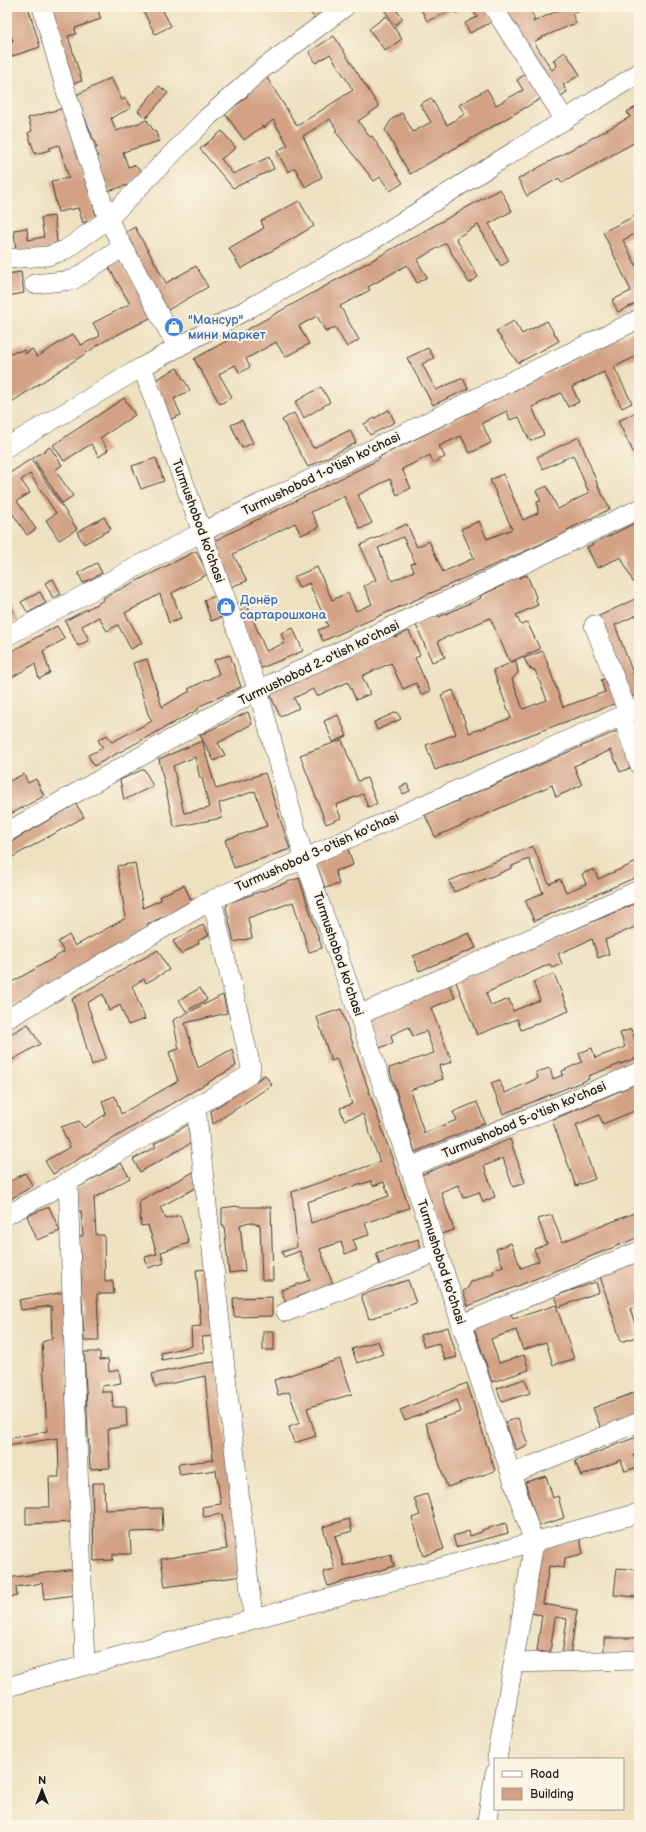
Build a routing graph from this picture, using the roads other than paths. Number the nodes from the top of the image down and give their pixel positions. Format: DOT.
graph roads {
  1 [pos="42,7"];
  2 [pos="345,7"];
  3 [pos="493,7"];
  4 [pos="639,73"];
  5 [pos="565,120"];
  6 [pos="108,219"];
  7 [pos="123,246"];
  8 [pos="7,259"];
  9 [pos="34,284"];
  10 [pos="639,319"];
  11 [pos="177,347"];
  12 [pos="142,367"];
  13 [pos="7,447"];
  14 [pos="639,510"];
  15 [pos="202,532"];
  16 [pos="594,625"];
  17 [pos="7,636"];
  18 [pos="258,690"];
  19 [pos="630,712"];
  20 [pos="639,764"];
  21 [pos="7,832"];
  22 [pos="304,858"];
  23 [pos="639,890"];
  24 [pos="212,900"];
  25 [pos="359,1015"];
  26 [pos="7,1020"];
  27 [pos="639,1072"];
  28 [pos="196,1107"];
  29 [pos="410,1168"];
  30 [pos="68,1182"];
  31 [pos="7,1215"];
  32 [pos="639,1251"];
  33 [pos="438,1252"];
  34 [pos="286,1312"];
  35 [pos="462,1324"];
  36 [pos="639,1422"];
  37 [pos="511,1474"];
  38 [pos="639,1513"];
  39 [pos="534,1542"];
  40 [pos="253,1618"];
  41 [pos="639,1660"];
  42 [pos="514,1663"];
  43 [pos="85,1665"];
  44 [pos="7,1687"];
  45 [pos="497,1758"];
  46 [pos="494,1780"];
  47 [pos="486,1825"];
  1 -- 6 [label="street"];
  2 -- 6 [label="street"];
  3 -- 5 [label="street"];
  4 -- 5 [label="street"];
  5 -- 11 [label="street"];
  6 -- 7 [label="street"];
  6 -- 8 [label="street"];
  7 -- 9 [label="street"];
  7 -- 11 [label="street"];
  10 -- 15 [label="street, Turmushobod 1-o'tish ko'chasi"];
  11 -- 12 [label="street"];
  12 -- 13 [label="street"];
  12 -- 15 [label="street, Turmushobod ko'chasi"];
  14 -- 18 [label="street, Turmushobod 2-o'tish ko'chasi"];
  15 -- 17 [label="street, Turmushobod 1-o'tish ko'chasi"];
  15 -- 18 [label="street, Turmushobod ko'chasi"];
  16 -- 19 [label="street"];
  18 -- 21 [label="street, Turmushobod 2-o'tish ko'chasi"];
  18 -- 22 [label="street, Turmushobod ko'chasi"];
  19 -- 20 [label="street"];
  19 -- 22 [label="street, Turmushobod 3-o'tish ko'chasi"];
  22 -- 24 [label="street, Turmushobod 3-o'tish ko'chasi"];
  22 -- 25 [label="street, Turmushobod ko'chasi"];
  23 -- 25 [label="street"];
  24 -- 26 [label="street, Turmushobod 3-o'tish ko'chasi"];
  24 -- 28 [label="street"];
  25 -- 29 [label="street, Turmushobod ko'chasi"];
  27 -- 29 [label="street, Turmushobod 5-o'tish ko'chasi"];
  28 -- 30 [label="street"];
  28 -- 40 [label="street"];
  29 -- 33 [label="street, Turmushobod ko'chasi"];
  30 -- 31 [label="street"];
  30 -- 43 [label="street"];
  32 -- 35 [label="street"];
  33 -- 34 [label="street"];
  33 -- 35 [label="street, Turmushobod ko'chasi"];
  35 -- 37 [label="street, Turmushobod ko'chasi"];
  36 -- 37 [label="street"];
  37 -- 39 [label="street, Turmushobod ko'chasi"];
  38 -- 39 [label="street"];
  39 -- 40 [label="street"];
  39 -- 42 [label="street"];
  40 -- 43 [label="street"];
  41 -- 42 [label="street"];
  42 -- 45 [label="street"];
  43 -- 44 [label="street"];
  46 -- 47 [label="street"];
}
